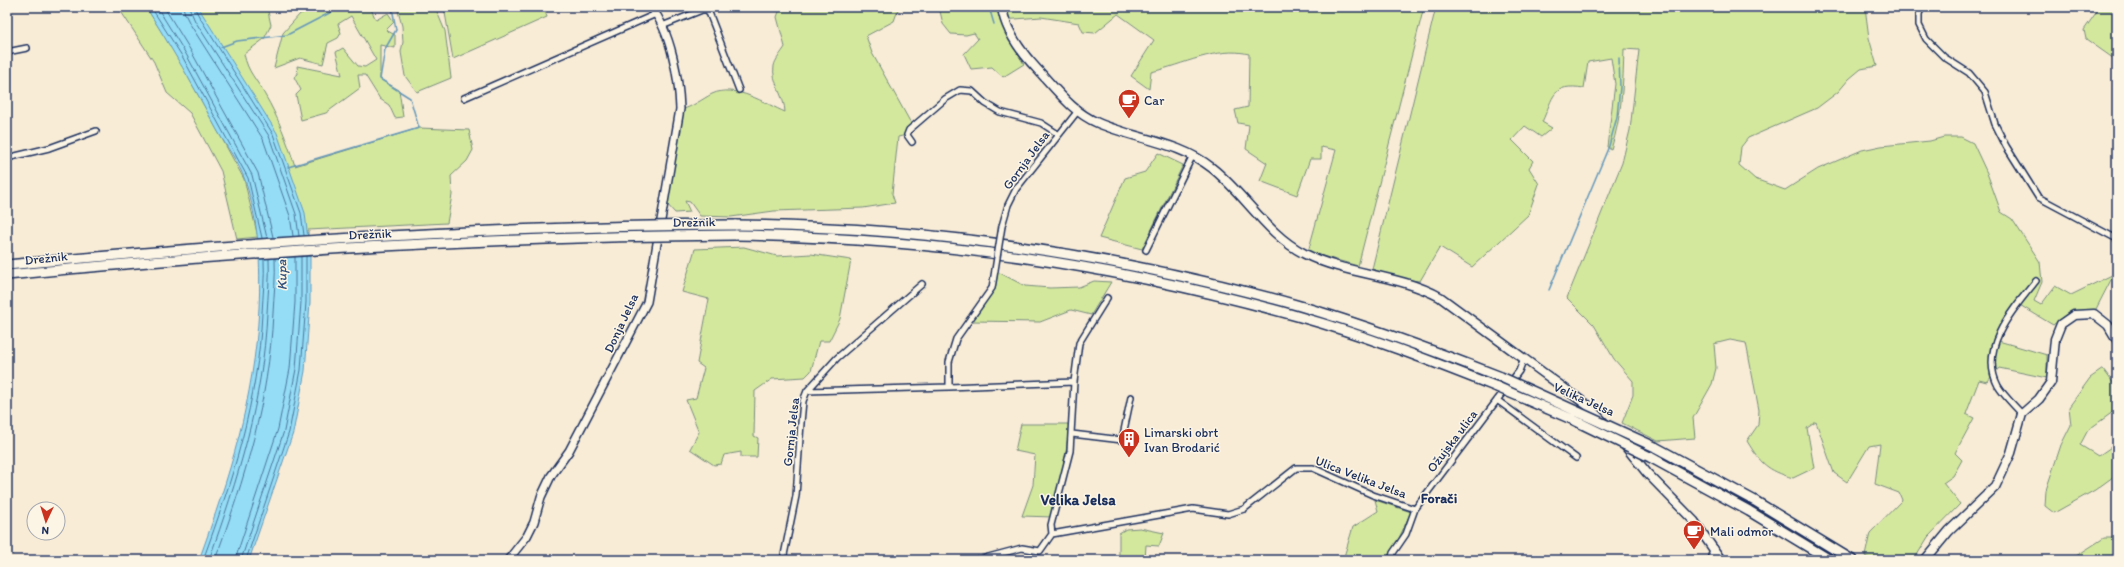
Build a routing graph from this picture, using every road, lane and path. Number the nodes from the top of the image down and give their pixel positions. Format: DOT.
graph roads {
  1 [pos="651,7"];
  2 [pos="1002,7"];
  3 [pos="1922,7"];
  4 [pos="656,14"];
  5 [pos="662,26"];
  6 [pos="27,48"];
  7 [pos="7,52"];
  8 [pos="738,90"];
  9 [pos="464,98"];
  10 [pos="1077,112"];
  11 [pos="96,131"];
  12 [pos="1058,134"];
  13 [pos="912,142"];
  14 [pos="1193,155"];
  15 [pos="7,158"];
  16 [pos="2117,239"];
  17 [pos="1146,250"];
  18 [pos="7,265"];
  19 [pos="7,275"];
  20 [pos="2036,281"];
  21 [pos="922,284"];
  22 [pos="1107,298"];
  23 [pos="2117,340"];
  24 [pos="1524,358"];
  25 [pos="1501,376"];
  26 [pos="1074,382"];
  27 [pos="949,387"];
  28 [pos="1497,387"];
  29 [pos="807,391"];
  30 [pos="1131,397"];
  31 [pos="1497,400"];
  32 [pos="2022,414"];
  33 [pos="1072,434"];
  34 [pos="1576,458"];
  35 [pos="1415,509"];
  36 [pos="1052,534"];
  37 [pos="1714,549"];
  38 [pos="508,560"];
  39 [pos="783,560"];
  40 [pos="977,560"];
  41 [pos="1391,560"];
  42 [pos="1711,560"];
  43 [pos="1721,560"];
  44 [pos="1830,560"];
  45 [pos="1852,560"];
  46 [pos="1925,560"];
  1 -- 4 [label="main road, Donja Jelsa"];
  2 -- 10 [label="main road"];
  3 -- 16 [label="street"];
  4 -- 5 [label="main road, Donja Jelsa"];
  4 -- 9 [label="street"];
  5 -- 8 [label="street"];
  5 -- 38 [label="main road, Donja Jelsa"];
  6 -- 7 [label="street"];
  10 -- 12 [label="street, Gornja Jelsa"];
  10 -- 14 [label="main road"];
  11 -- 15 [label="street"];
  12 -- 13 [label="street"];
  12 -- 27 [label="street, Gornja Jelsa, bridge"];
  14 -- 17 [label="street"];
  14 -- 24 [label="main road"];
  18 -- 25 [label="highway, Drežnik, bridge"];
  19 -- 28 [label="highway, Drežnik, bridge"];
  20 -- 32 [label="street"];
  21 -- 29 [label="street, Gornja Jelsa"];
  22 -- 26 [label="street"];
  23 -- 32 [label="main road"];
  24 -- 31 [label="street, Ožujska ulica"];
  24 -- 37 [label="main road"];
  25 -- 45 [label="highway, Velika Jelsa, bridge"];
  26 -- 27 [label="street"];
  26 -- 33 [label="street"];
  27 -- 29 [label="street"];
  28 -- 44 [label="highway, Velika Jelsa, bridge"];
  29 -- 39 [label="street, Gornja Jelsa"];
  30 -- 33 [label="street"];
  31 -- 34 [label="street"];
  31 -- 35 [label="street, Ožujska ulica"];
  32 -- 46 [label="main road"];
  33 -- 36 [label="street"];
  35 -- 36 [label="street, Ulica Velika Jelsa"];
  35 -- 41 [label="street, Ožujska ulica"];
  36 -- 40 [label="street"];
  37 -- 42 [label="main road"];
  37 -- 43 [label="main road"];
}
